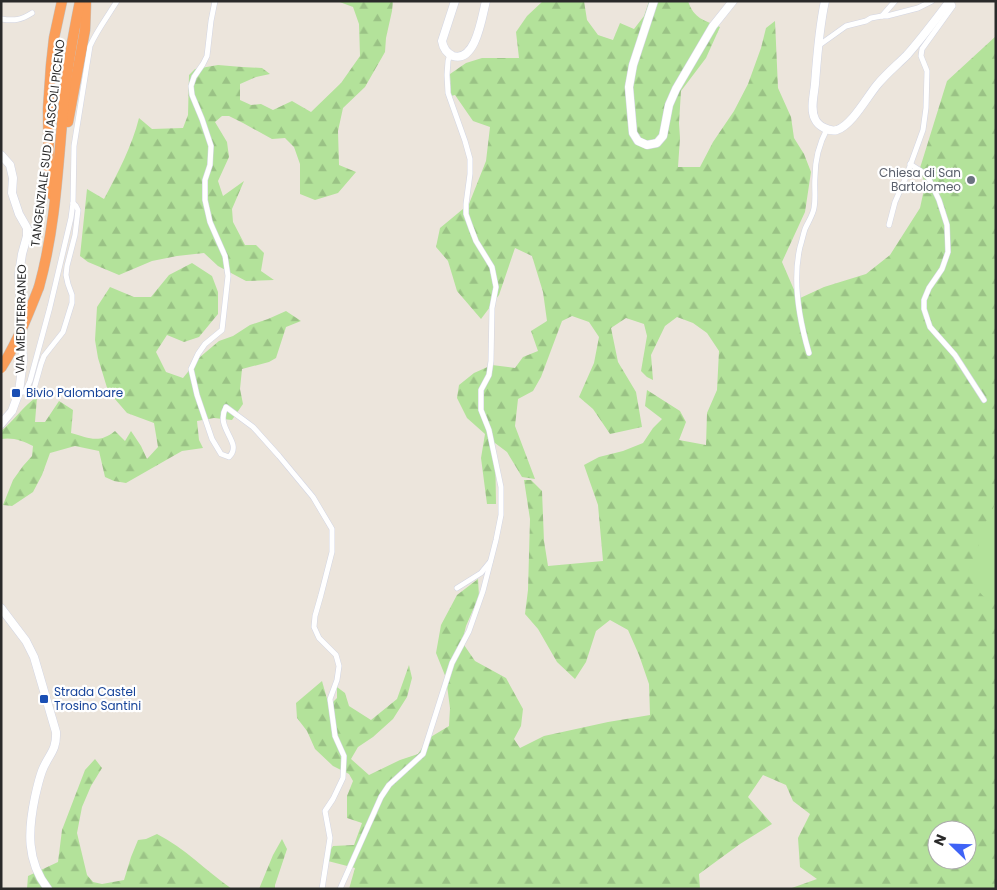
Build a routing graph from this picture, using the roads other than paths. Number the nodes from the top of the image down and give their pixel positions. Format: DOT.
graph roads {
  1 [pos="62,1"];
  2 [pos="117,1"];
  3 [pos="215,1"];
  4 [pos="454,1"];
  5 [pos="486,1"];
  6 [pos="654,1"];
  7 [pos="732,1"];
  8 [pos="825,1"];
  9 [pos="895,1"];
  10 [pos="932,1"];
  11 [pos="950,1"];
  12 [pos="84,3"];
  13 [pos="32,13"];
  14 [pos="882,16"];
  15 [pos="1,19"];
  16 [pos="818,46"];
  17 [pos="450,54"];
  18 [pos="827,129"];
  19 [pos="1,155"];
  20 [pos="910,164"];
  21 [pos="58,174"];
  22 [pos="73,204"];
  23 [pos="54,211"];
  24 [pos="889,225"];
  25 [pos="809,353"];
  26 [pos="1,368"];
  27 [pos="22,392"];
  28 [pos="984,400"];
  29 [pos="1,424"];
  30 [pos="491,561"];
  31 [pos="457,588"];
  32 [pos="1,608"];
  33 [pos="48,889"];
  34 [pos="322,889"];
  35 [pos="340,889"];
  1 -- 23 [label="highway"];
  2 -- 22 [label="street"];
  3 -- 34 [label="street"];
  4 -- 17 [label="street"];
  5 -- 17 [label="street"];
  6 -- 7 [label="street"];
  8 -- 16 [label="street"];
  9 -- 14 [label="street"];
  10 -- 14 [label="street"];
  11 -- 18 [label="street"];
  11 -- 20 [label="street"];
  12 -- 21 [label="highway, TANGENZIALE SUD DI ASCOLI PICENO"];
  12 -- 21 [label="highway"];
  13 -- 15 [label="street"];
  14 -- 16 [label="street"];
  16 -- 18 [label="street"];
  17 -- 30 [label="street"];
  18 -- 25 [label="street"];
  19 -- 27 [label="street, VIA MEDITERRANEO"];
  20 -- 24 [label="street"];
  20 -- 28 [label="street"];
  21 -- 23 [label="highway, TANGENZIALE SUD DI ASCOLI PICENO"];
  22 -- 27 [label="street"];
  22 -- 27 [label="street"];
  23 -- 26 [label="highway, TANGENZIALE SUD DI ASCOLI PICENO, bridge"];
  27 -- 29 [label="street, VIA MEDITERRANEO"];
  30 -- 31 [label="street"];
  30 -- 35 [label="street"];
  32 -- 33 [label="street"];
}
